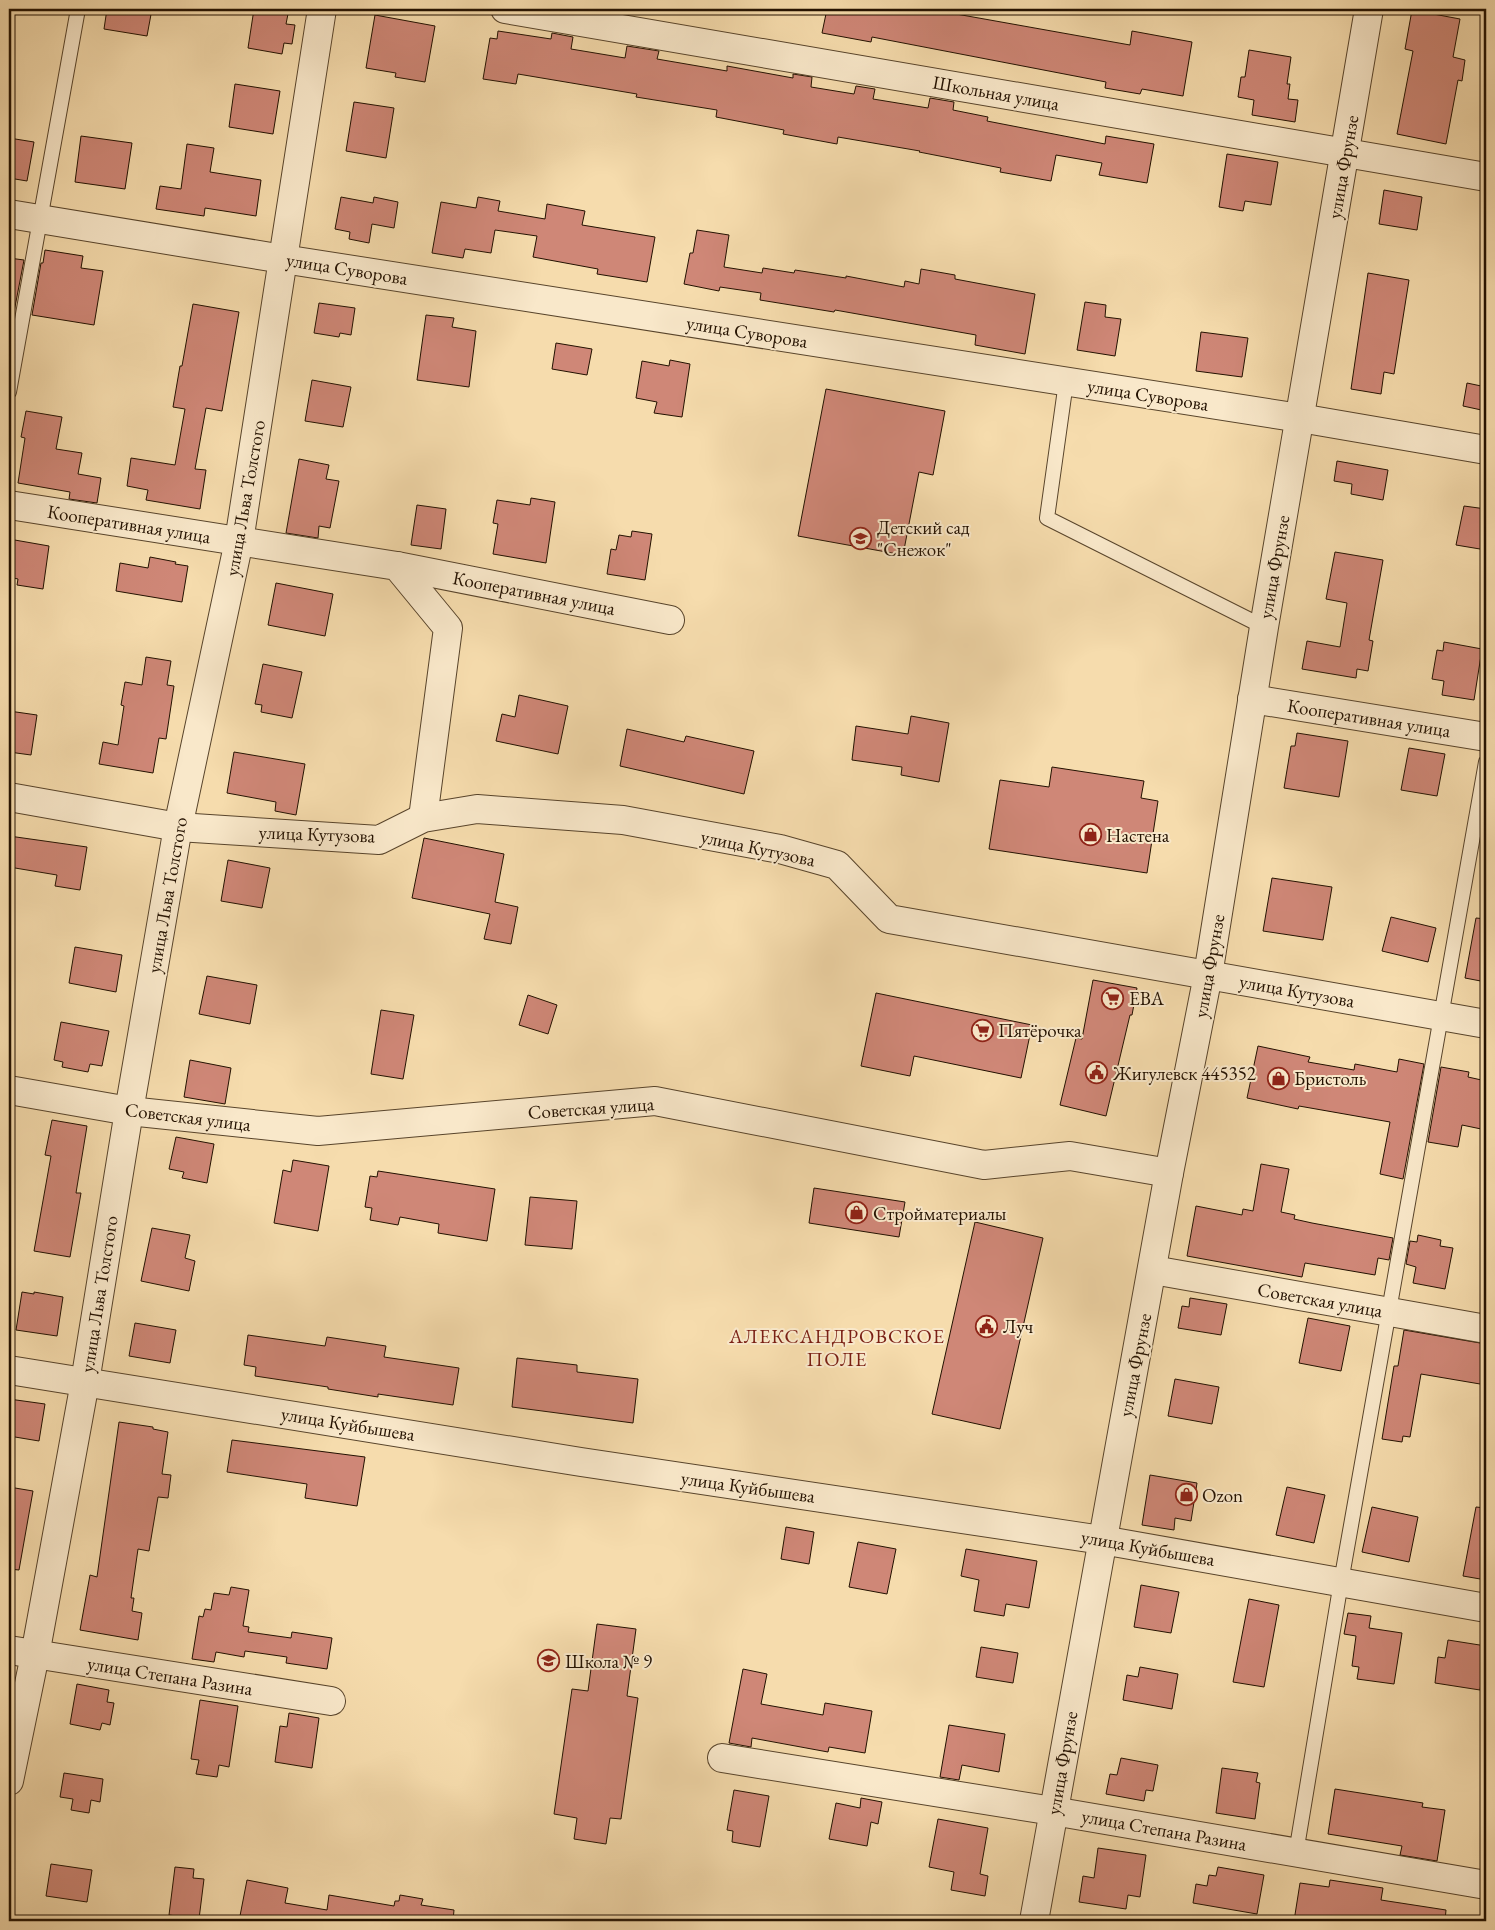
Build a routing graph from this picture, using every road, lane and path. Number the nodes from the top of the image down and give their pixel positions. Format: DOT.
graph roads {
  1 [pos="78,9"];
  2 [pos="322,9"];
  3 [pos="505,9"];
  4 [pos="1369,9"];
  5 [pos="1345,153"];
  6 [pos="1486,177"];
  7 [pos="9,214"];
  8 [pos="41,219"];
  9 [pos="283,259"];
  10 [pos="1066,382"];
  11 [pos="9,392"];
  12 [pos="1300,418"];
  13 [pos="1486,450"];
  14 [pos="9,505"];
  15 [pos="240,541"];
  16 [pos="397,566"];
  17 [pos="670,620"];
  18 [pos="1264,627"];
  19 [pos="1252,699"];
  20 [pos="1486,737"];
  21 [pos="1486,762"];
  22 [pos="9,797"];
  23 [pos="423,818"];
  24 [pos="178,827"];
  25 [pos="1208,975"];
  26 [pos="1442,1016"];
  27 [pos="1486,1024"];
  28 [pos="9,1090"];
  29 [pos="129,1111"];
  30 [pos="1169,1173"];
  31 [pos="1153,1270"];
  32 [pos="1389,1312"];
  33 [pos="1486,1329"];
  34 [pos="9,1370"];
  35 [pos="85,1382"];
  36 [pos="1102,1540"];
  37 [pos="1342,1582"];
  38 [pos="1486,1608"];
  39 [pos="22,1653"];
  40 [pos="331,1701"];
  41 [pos="722,1758"];
  42 [pos="9,1781"];
  43 [pos="1053,1811"];
  44 [pos="1296,1853"];
  45 [pos="1486,1885"];
  46 [pos="1034,1921"];
  1 -- 8 [label="lane"];
  2 -- 9 [label="street, улица Льва Толстого"];
  3 -- 5 [label="street, Школьная улица"];
  4 -- 5 [label="street, улица Фрунзе"];
  5 -- 6 [label="street, Школьная улица"];
  5 -- 12 [label="street, улица Фрунзе"];
  7 -- 8 [label="street, улица Суворова"];
  8 -- 9 [label="street, улица Суворова"];
  8 -- 11 [label="lane"];
  9 -- 10 [label="street, улица Суворова"];
  9 -- 15 [label="street, улица Льва Толстого"];
  10 -- 12 [label="street, улица Суворова"];
  10 -- 18 [label="lane"];
  12 -- 13 [label="street, улица Суворова"];
  12 -- 18 [label="street, улица Фрунзе"];
  14 -- 15 [label="street, Кооперативная улица"];
  15 -- 16 [label="street, Кооперативная улица"];
  15 -- 24 [label="street, улица Льва Толстого"];
  16 -- 17 [label="street, Кооперативная улица"];
  16 -- 23 [label="street, Кооперативная улица"];
  18 -- 19 [label="street, улица Фрунзе"];
  19 -- 20 [label="street, Кооперативная улица"];
  19 -- 25 [label="street, улица Фрунзе"];
  21 -- 26 [label="lane"];
  22 -- 24 [label="street, улица Кутузова"];
  23 -- 24 [label="street, улица Кутузова"];
  23 -- 25 [label="street, улица Кутузова"];
  24 -- 29 [label="street, улица Льва Толстого"];
  25 -- 26 [label="street, улица Кутузова"];
  25 -- 30 [label="street, улица Фрунзе"];
  26 -- 27 [label="street, улица Кутузова"];
  26 -- 32 [label="lane"];
  28 -- 29 [label="street, Советская улица"];
  29 -- 30 [label="street, Советская улица"];
  29 -- 35 [label="street, улица Льва Толстого"];
  30 -- 31 [label="street, улица Фрунзе"];
  31 -- 32 [label="street, Советская улица"];
  31 -- 36 [label="street, улица Фрунзе"];
  32 -- 33 [label="street, Советская улица"];
  32 -- 37 [label="lane"];
  34 -- 35 [label="street, улица Куйбышева"];
  35 -- 36 [label="street, улица Куйбышева"];
  35 -- 39 [label="street, улица Льва Толстого"];
  36 -- 37 [label="street, улица Куйбышева"];
  36 -- 43 [label="street, улица Фрунзе"];
  37 -- 38 [label="street, улица Куйбышева"];
  37 -- 44 [label="lane"];
  39 -- 40 [label="street, улица Степана Разина"];
  39 -- 42 [label="street, улица Льва Толстого"];
  41 -- 43 [label="street, улица Степана Разина"];
  43 -- 44 [label="street, улица Степана Разина"];
  43 -- 46 [label="street, улица Фрунзе"];
  44 -- 45 [label="street, улица Степана Разина"];
}
